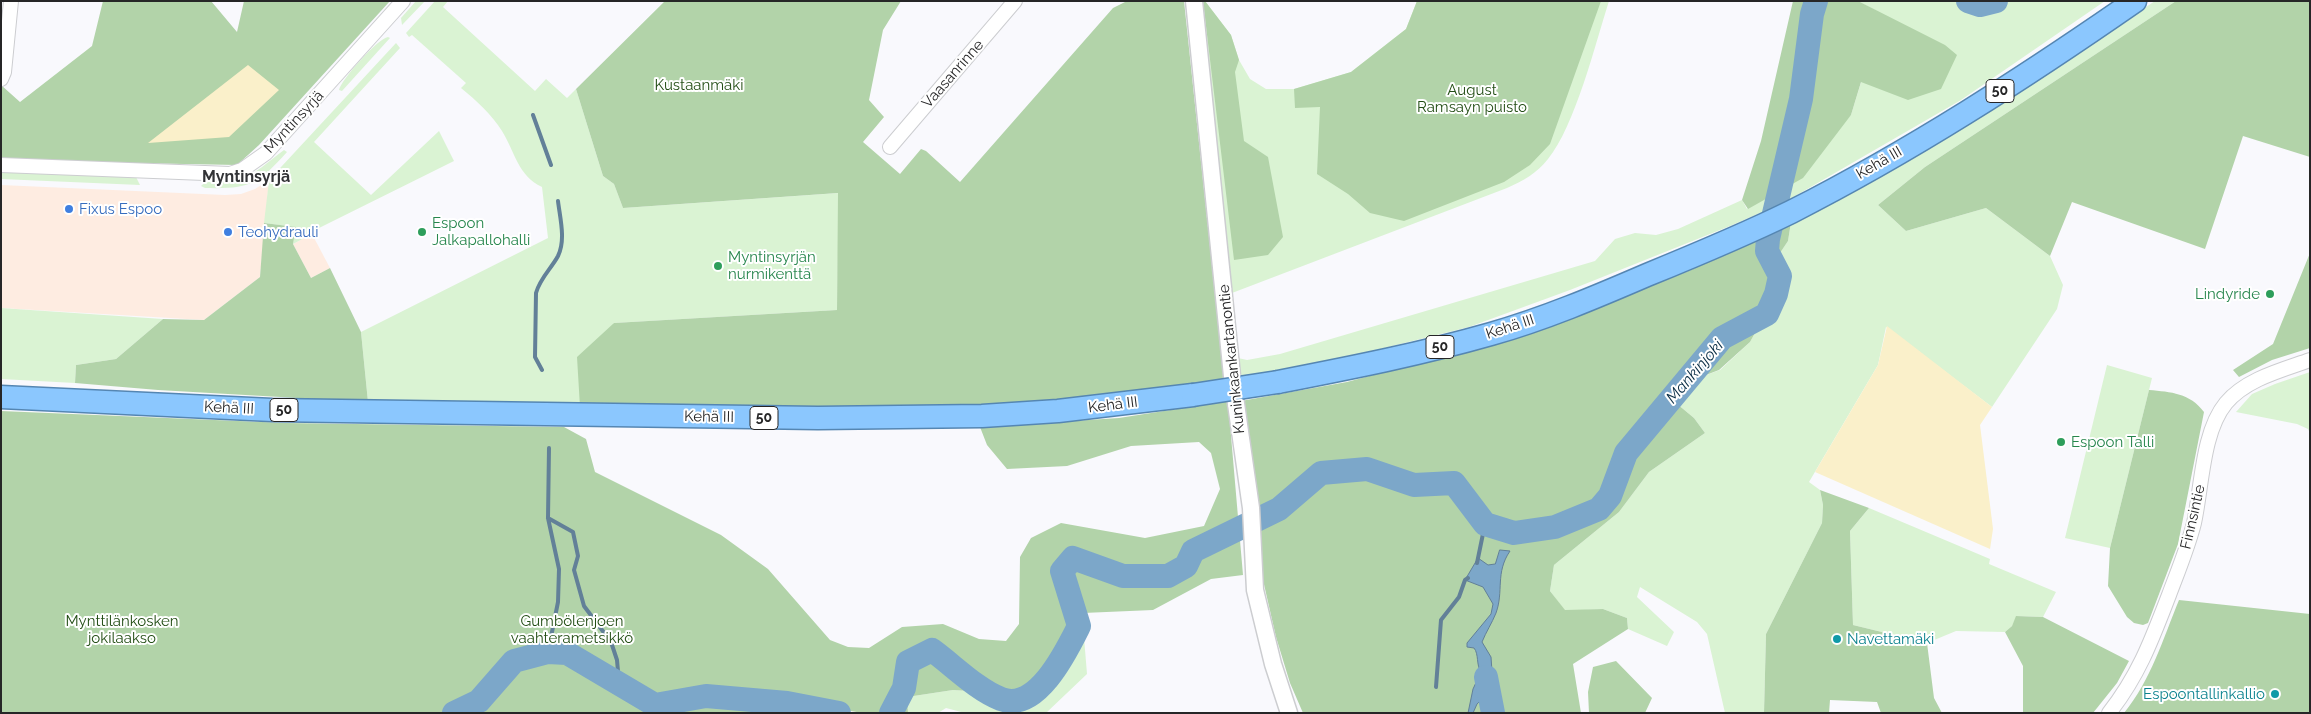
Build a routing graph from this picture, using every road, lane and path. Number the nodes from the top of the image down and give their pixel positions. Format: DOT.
graph roads {
  1 [pos="10,1"];
  2 [pos="404,1"];
  3 [pos="1015,1"];
  4 [pos="1194,1"];
  5 [pos="2135,1"];
  6 [pos="1,80"];
  7 [pos="890,146"];
  8 [pos="1,165"];
  9 [pos="2310,360"];
  10 [pos="3,397"];
  11 [pos="1289,713"];
  12 [pos="2109,713"];
  1 -- 6 [label="street"];
  2 -- 8 [label="street, Myntinsyrjä"];
  3 -- 7 [label="street, Vaasanrinne"];
  4 -- 11 [label="street, Kuninkaankartanontie"];
  5 -- 10 [label="highway, Kehä III / 50, bridge"];
  9 -- 12 [label="street, Finnsintie"];
}
